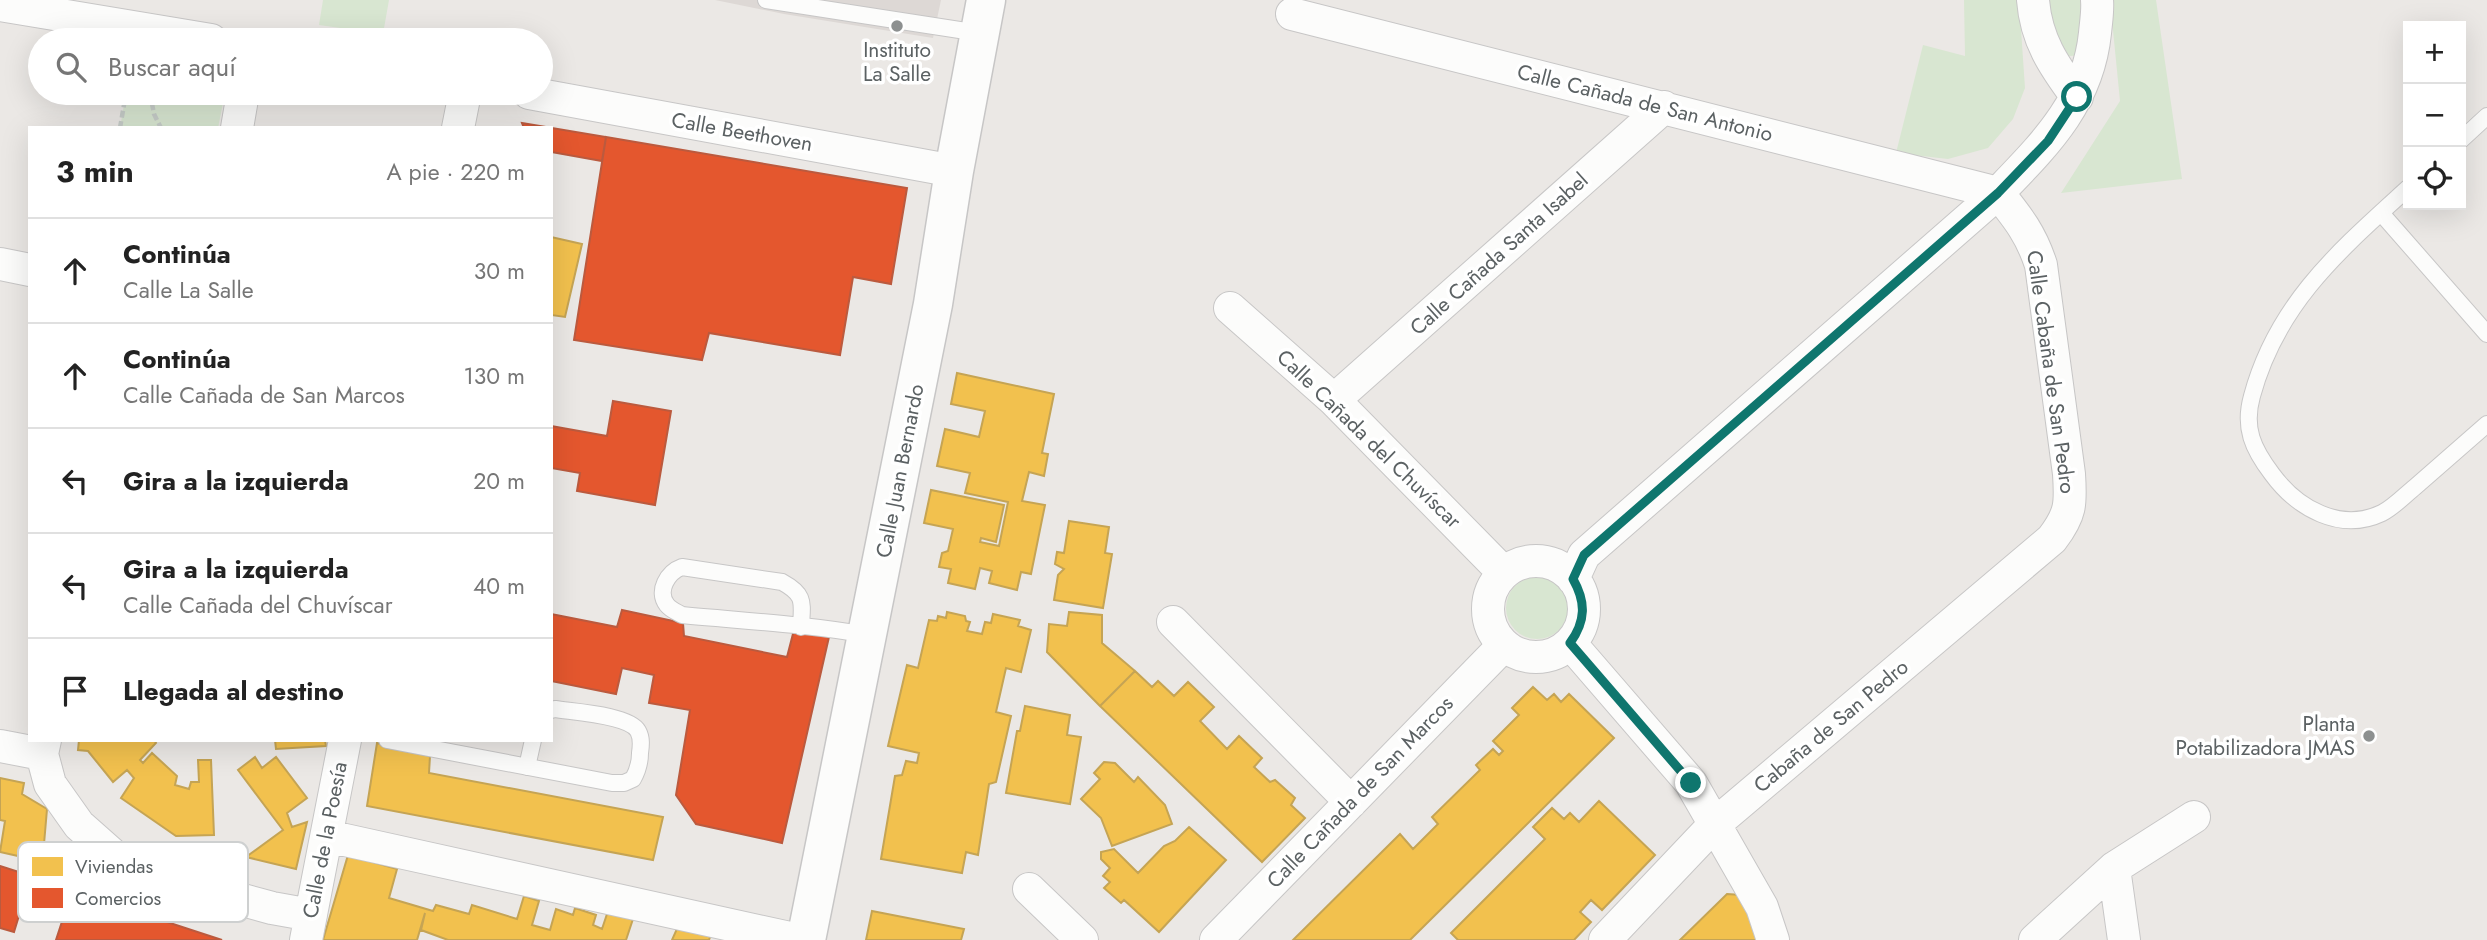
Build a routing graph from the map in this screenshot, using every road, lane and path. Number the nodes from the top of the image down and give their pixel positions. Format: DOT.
graph roads {
  1 [pos="766,0"];
  2 [pos="2033,0"];
  3 [pos="2097,0"];
  4 [pos="0,5"];
  5 [pos="1292,14"];
  6 [pos="982,16"];
  7 [pos="139,28"];
  8 [pos="553,97"];
  9 [pos="2077,97"];
  10 [pos="124,105"];
  11 [pos="152,105"];
  12 [pos="241,105"];
  13 [pos="463,105"];
  14 [pos="1664,107"];
  15 [pos="2487,116"];
  16 [pos="120,126"];
  17 [pos="160,126"];
  18 [pos="237,126"];
  19 [pos="458,126"];
  20 [pos="2466,135"];
  21 [pos="954,171"];
  22 [pos="1998,193"];
  23 [pos="2403,193"];
  24 [pos="2381,213"];
  25 [pos="0,264"];
  26 [pos="28,270"];
  27 [pos="1230,308"];
  28 [pos="2487,334"];
  29 [pos="1334,400"];
  30 [pos="2487,424"];
  31 [pos="2066,521"];
  32 [pos="1504,573"];
  33 [pos="1573,579"];
  34 [pos="1173,622"];
  35 [pos="802,627"];
  36 [pos="867,635"];
  37 [pos="1570,643"];
  38 [pos="1504,645"];
  39 [pos="553,710"];
  40 [pos="345,742"];
  41 [pos="397,742"];
  42 [pos="533,742"];
  43 [pos="0,746"];
  44 [pos="44,747"];
  45 [pos="527,767"];
  46 [pos="1351,802"];
  47 [pos="2194,817"];
  48 [pos="1715,824"];
  49 [pos="327,836"];
  50 [pos="98,842"];
  51 [pos="2114,868"];
  52 [pos="1029,889"];
  53 [pos="248,901"];
  54 [pos="309,927"];
  55 [pos="799,940"];
  56 [pos="806,940"];
  57 [pos="1082,940"];
  58 [pos="1216,940"];
  59 [pos="1605,940"];
  60 [pos="1773,940"];
  61 [pos="2035,940"];
  62 [pos="2124,940"];
  1 -- 6 [label="lane"];
  2 -- 9 [label="street"];
  3 -- 9 [label="street"];
  4 -- 7 [label="street"];
  5 -- 14 [label="street, Calle Cañada de San Antonio"];
  6 -- 21 [label="street, Calle Juan Bernardo"];
  8 -- 21 [label="street, Calle Beethoven"];
  9 -- 22 [label="street"];
  10 -- 16 [label="path"];
  11 -- 17 [label="path"];
  12 -- 18 [label="street"];
  13 -- 19 [label="street"];
  14 -- 22 [label="street, Calle Cañada de San Antonio"];
  14 -- 29 [label="street, Calle Cañada Santa Isabel"];
  15 -- 20 [label="lane"];
  21 -- 36 [label="street, Calle Juan Bernardo"];
  22 -- 31 [label="street, Calle Cabaña de San Pedro"];
  22 -- 33 [label="street"];
  23 -- 24 [label="lane"];
  24 -- 28 [label="lane"];
  24 -- 30 [label="lane"];
  25 -- 26 [label="street"];
  27 -- 29 [label="street, Calle Cañada del Chuvíscar"];
  29 -- 32 [label="street, Calle Cañada del Chuvíscar"];
  31 -- 48 [label="street, Cabaña de San Pedro"];
  32 -- 33 [label="street"];
  32 -- 38 [label="street"];
  33 -- 37 [label="street"];
  34 -- 46 [label="street"];
  35 -- 35 [label="lane"];
  35 -- 36 [label="lane"];
  36 -- 56 [label="street, Calle Juan Bernardo"];
  37 -- 38 [label="street"];
  37 -- 48 [label="street"];
  38 -- 46 [label="street, Calle Cañada de San Marcos"];
  39 -- 45 [label="lane"];
  40 -- 49 [label="street, Calle de la Poesía"];
  41 -- 45 [label="lane"];
  42 -- 45 [label="lane"];
  43 -- 44 [label="street"];
  44 -- 50 [label="street"];
  46 -- 58 [label="street, Calle Cañada de San Marcos"];
  47 -- 51 [label="street"];
  48 -- 59 [label="street, Cabaña de San Pedro"];
  48 -- 60 [label="street"];
  49 -- 54 [label="street, Calle de la Poesía"];
  49 -- 55 [label="street"];
  51 -- 61 [label="street"];
  51 -- 62 [label="street"];
  52 -- 57 [label="street"];
  53 -- 54 [label="street"];
}
